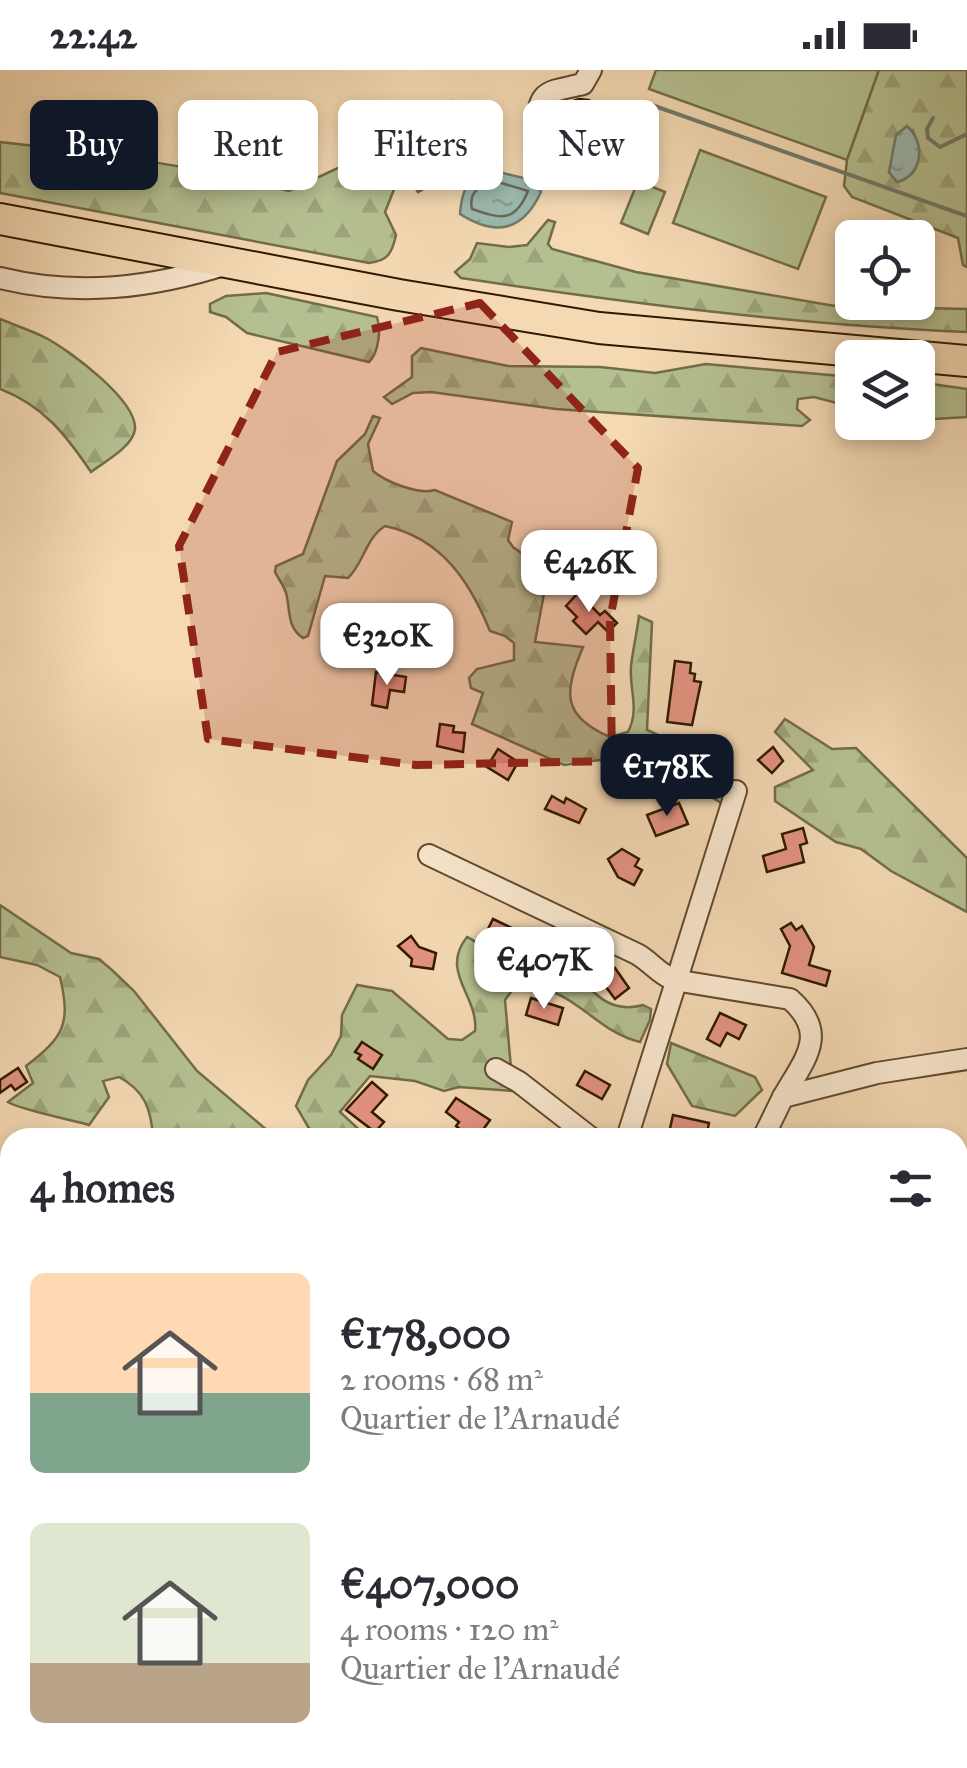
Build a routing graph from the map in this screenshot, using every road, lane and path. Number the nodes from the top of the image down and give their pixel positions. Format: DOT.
graph roads {
  1 [pos="591,70"];
  2 [pos="540,100"];
  3 [pos="0,219"];
  4 [pos="233,262"];
  5 [pos="0,278"];
  6 [pos="967,361"];
  7 [pos="736,790"];
  8 [pos="429,855"];
  9 [pos="674,980"];
  10 [pos="967,1059"];
  11 [pos="496,1069"];
  12 [pos="783,1098"];
  13 [pos="577,1128"];
  14 [pos="630,1128"];
  15 [pos="768,1128"];
  1 -- 2 [label="street"];
  3 -- 4 [label="highway"];
  4 -- 5 [label="street"];
  4 -- 6 [label="highway"];
  7 -- 9 [label="street"];
  8 -- 9 [label="street"];
  9 -- 12 [label="street"];
  9 -- 14 [label="street"];
  10 -- 12 [label="street"];
  11 -- 13 [label="street"];
  12 -- 15 [label="street"];
}
